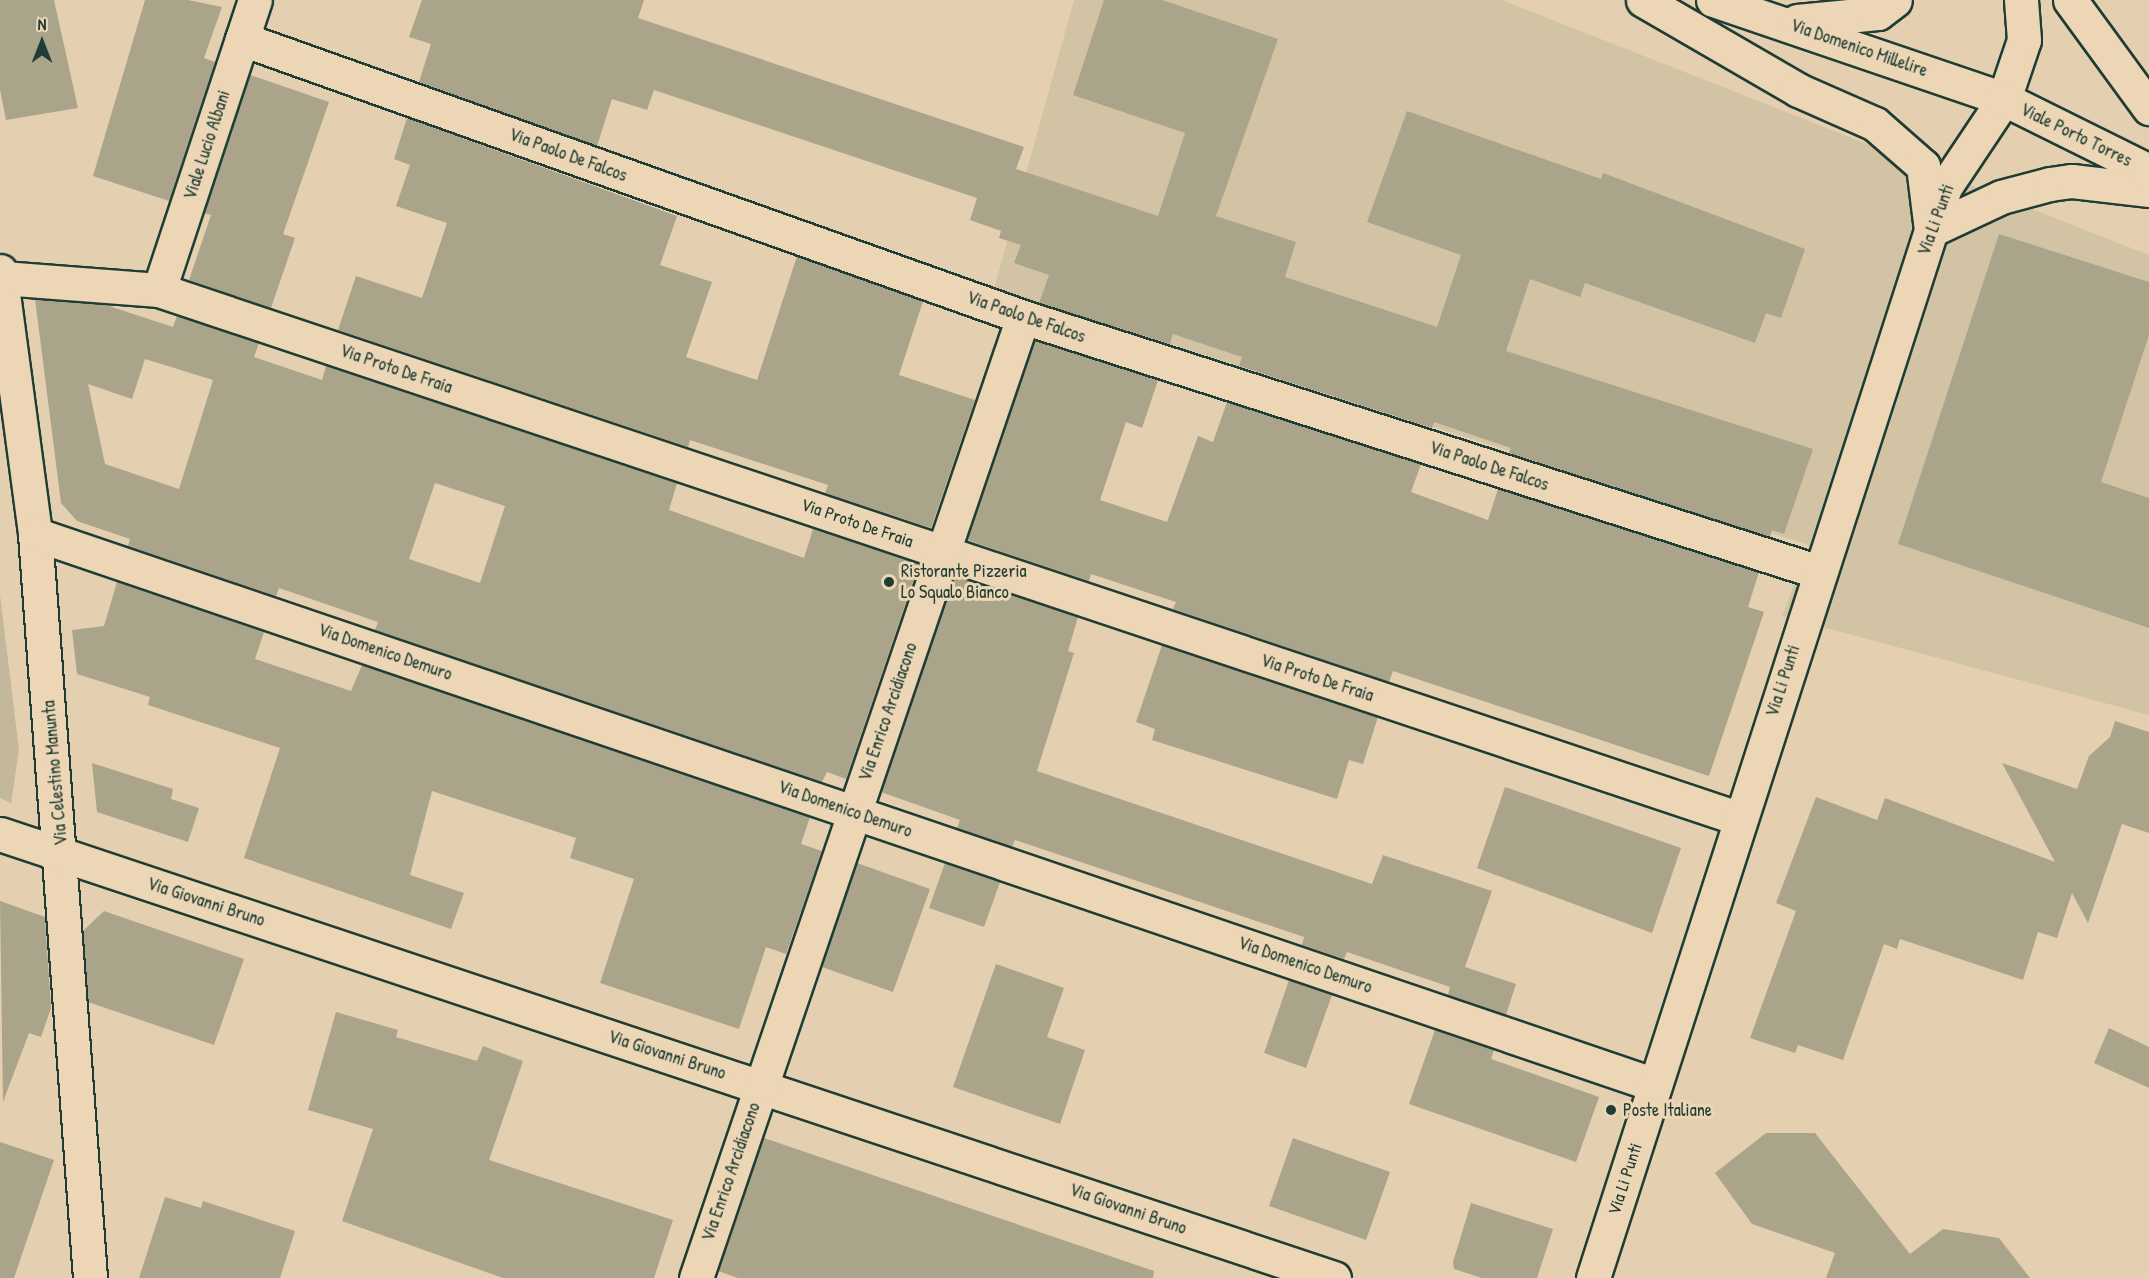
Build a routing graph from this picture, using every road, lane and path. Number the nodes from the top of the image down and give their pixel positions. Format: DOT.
graph roads {
  1 [pos="255,0"];
  2 [pos="1643,0"];
  3 [pos="1713,0"];
  4 [pos="1895,0"];
  5 [pos="2021,0"];
  6 [pos="2070,0"];
  7 [pos="1783,22"];
  8 [pos="242,39"];
  9 [pos="2004,99"];
  10 [pos="2149,108"];
  11 [pos="2149,171"];
  12 [pos="2149,190"];
  13 [pos="1931,230"];
  14 [pos="1,274"];
  15 [pos="159,290"];
  16 [pos="1023,317"];
  17 [pos="35,534"];
  18 [pos="943,552"];
  19 [pos="1819,572"];
  20 [pos="854,812"];
  21 [pos="1738,818"];
  22 [pos="0,834"];
  23 [pos="62,854"];
  24 [pos="1655,1085"];
  25 [pos="760,1086"];
  26 [pos="90,1278"];
  27 [pos="696,1278"];
  28 [pos="1334,1278"];
  29 [pos="1593,1278"];
  1 -- 8 [label="street, Viale Lucio Albani"];
  2 -- 13 [label="street"];
  3 -- 7 [label="street, Via Domenico Millelire"];
  4 -- 7 [label="street"];
  5 -- 9 [label="street, Via Li Punti"];
  6 -- 10 [label="street"];
  7 -- 9 [label="street, Via Domenico Millelire"];
  8 -- 15 [label="street, Viale Lucio Albani"];
  8 -- 16 [label="street, Via Paolo De Falcos"];
  9 -- 11 [label="street, Viale Porto Torres"];
  9 -- 13 [label="street, Via Li Punti"];
  12 -- 13 [label="street"];
  13 -- 19 [label="street, Via Li Punti"];
  14 -- 15 [label="street, Via Proto De Fraia"];
  14 -- 17 [label="street, Via Celestino Manunta"];
  15 -- 18 [label="street, Via Proto De Fraia"];
  16 -- 18 [label="street, Via Enrico Arcidiacono"];
  16 -- 19 [label="street, Via Paolo De Falcos"];
  17 -- 20 [label="street, Via Domenico Demuro"];
  17 -- 23 [label="street, Via Celestino Manunta"];
  18 -- 20 [label="street, Via Enrico Arcidiacono"];
  18 -- 21 [label="street, Via Proto De Fraia"];
  19 -- 21 [label="street, Via Li Punti"];
  20 -- 24 [label="street, Via Domenico Demuro"];
  20 -- 25 [label="street, Via Enrico Arcidiacono"];
  21 -- 24 [label="street, Via Li Punti"];
  22 -- 23 [label="street, Via Giovanni Bruno"];
  23 -- 25 [label="street, Via Giovanni Bruno"];
  23 -- 26 [label="street, Via Celestino Manunta"];
  24 -- 29 [label="street, Via Li Punti"];
  25 -- 27 [label="street, Via Enrico Arcidiacono"];
  25 -- 28 [label="street, Via Giovanni Bruno"];
}
